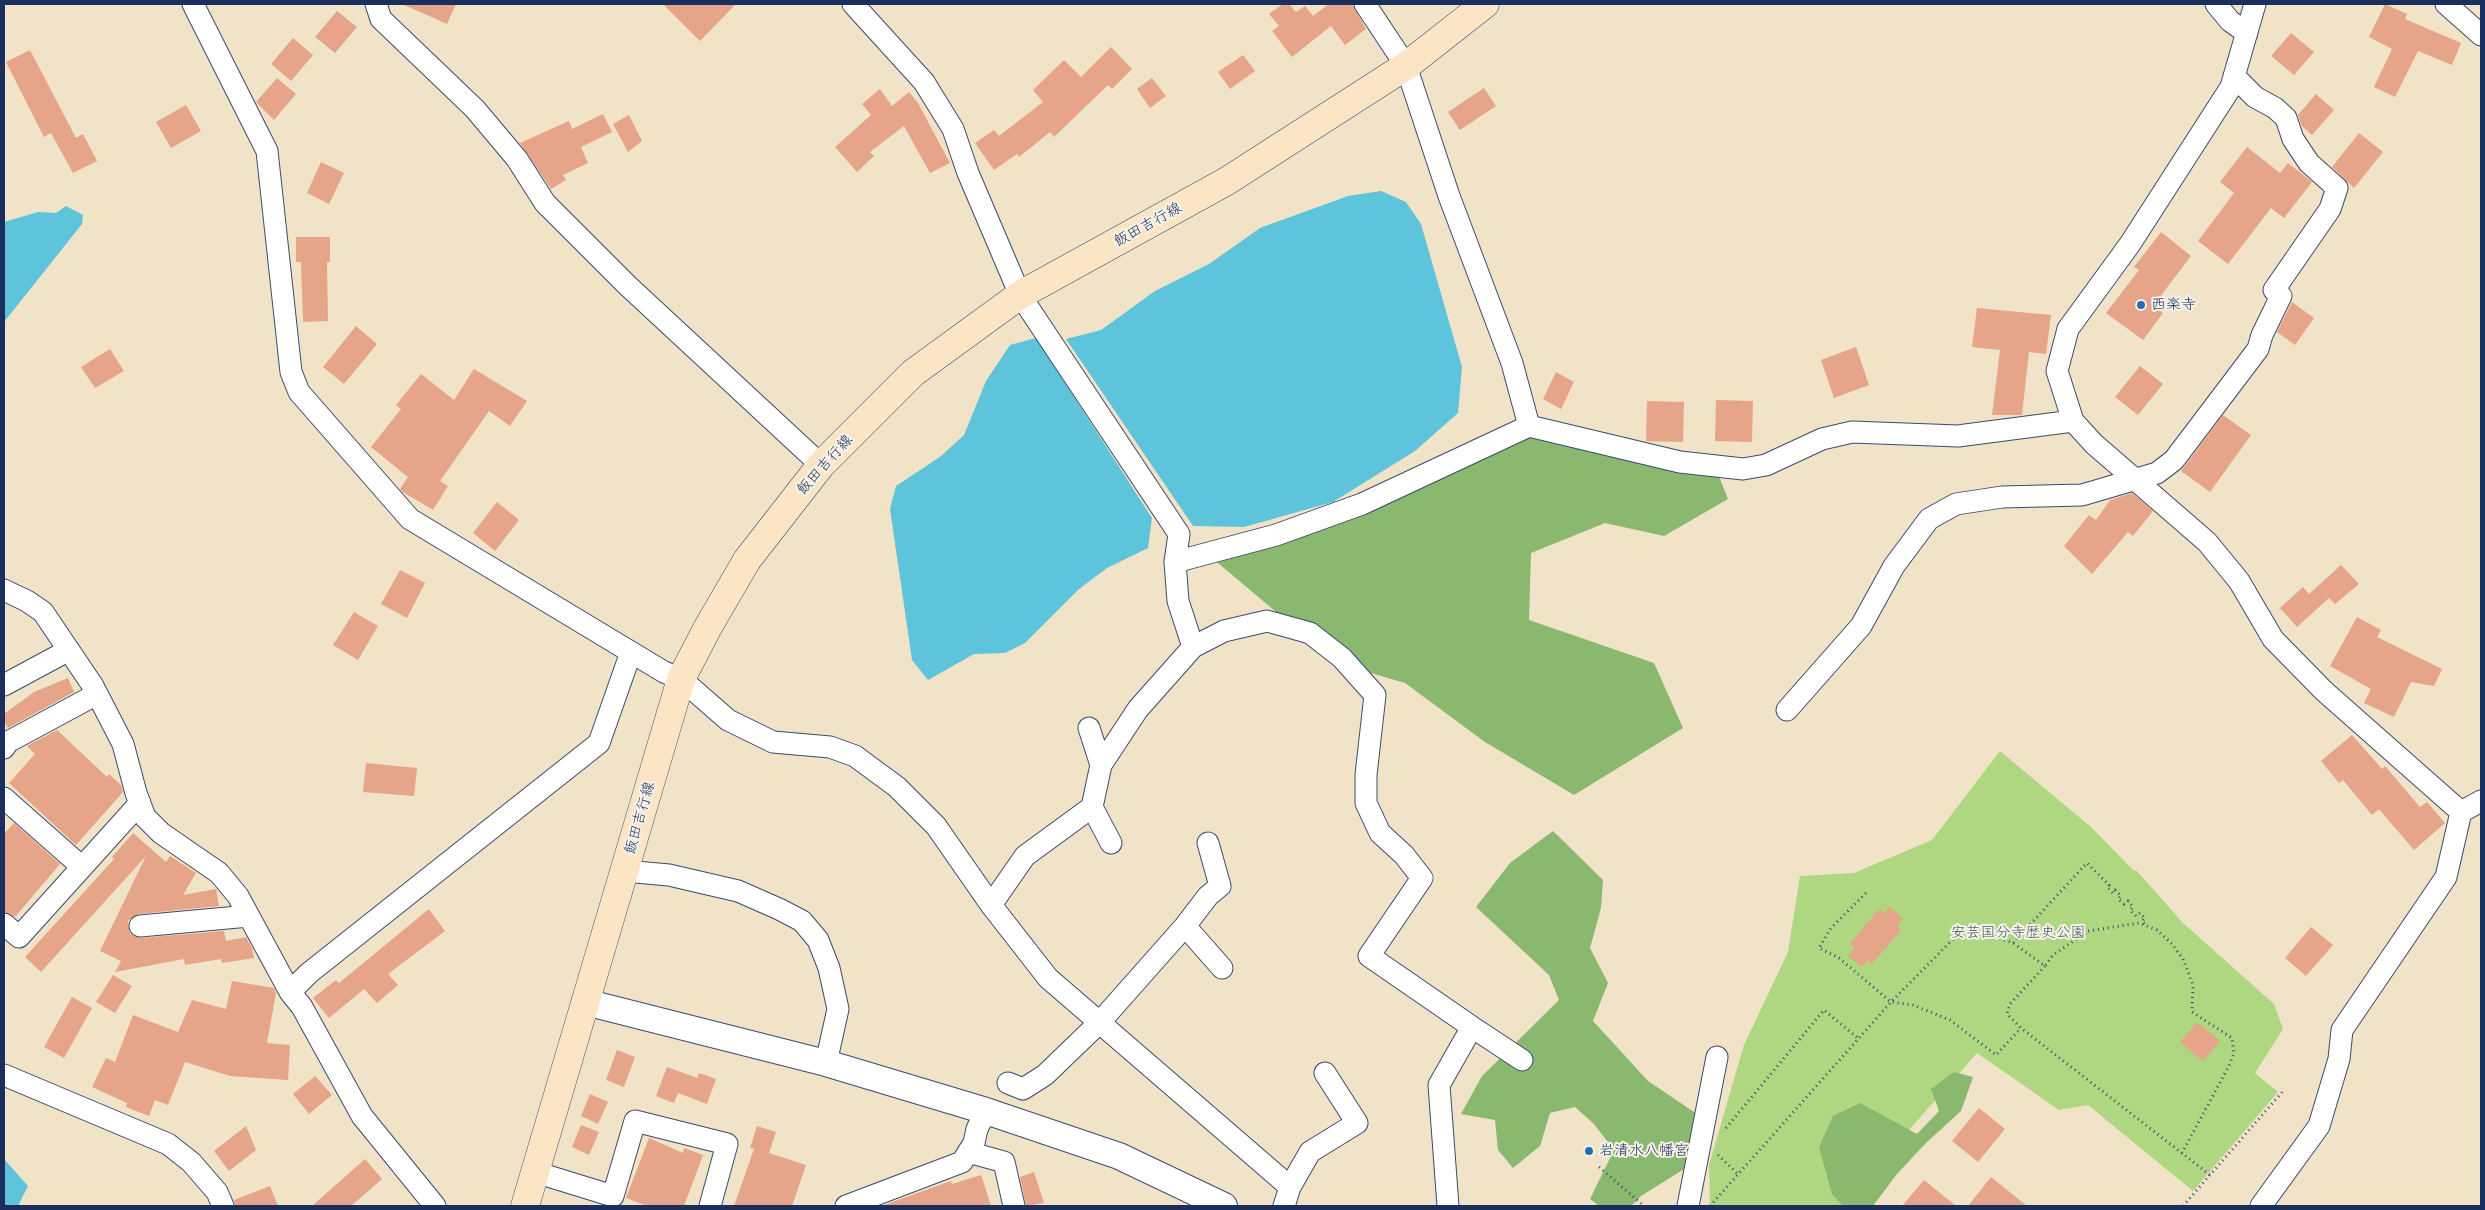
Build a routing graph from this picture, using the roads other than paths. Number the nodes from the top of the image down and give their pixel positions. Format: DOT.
graph roads {
  1 [pos="193,4"];
  2 [pos="376,4"];
  3 [pos="853,4"];
  4 [pos="1365,4"];
  5 [pos="1486,4"];
  6 [pos="2216,4"];
  7 [pos="2255,4"];
  8 [pos="2446,4"];
  9 [pos="2246,33"];
  10 [pos="2481,35"];
  11 [pos="1406,66"];
  12 [pos="2234,76"];
  13 [pos="1020,295"];
  14 [pos="2073,421"];
  15 [pos="1529,426"];
  16 [pos="821,465"];
  17 [pos="2136,481"];
  18 [pos="1175,562"];
  19 [pos="4,590"];
  20 [pos="1193,647"];
  21 [pos="69,650"];
  22 [pos="631,652"];
  23 [pos="681,679"];
  24 [pos="4,685"];
  25 [pos="97,694"];
  26 [pos="1788,710"];
  27 [pos="1089,728"];
  28 [pos="4,748"];
  29 [pos="1101,765"];
  30 [pos="4,798"];
  31 [pos="2481,801"];
  32 [pos="140,803"];
  33 [pos="1092,806"];
  34 [pos="2461,812"];
  35 [pos="1111,843"];
  36 [pos="1208,843"];
  37 [pos="82,867"];
  38 [pos="624,871"];
  39 [pos="991,905"];
  40 [pos="249,916"];
  41 [pos="4,924"];
  42 [pos="140,926"];
  43 [pos="1185,926"];
  44 [pos="1222,968"];
  45 [pos="290,992"];
  46 [pos="585,1002"];
  47 [pos="1100,1022"];
  48 [pos="1472,1027"];
  49 [pos="1717,1057"];
  50 [pos="1522,1060"];
  51 [pos="826,1063"];
  52 [pos="1325,1073"];
  53 [pos="4,1075"];
  54 [pos="1008,1083"];
  55 [pos="986,1111"];
  56 [pos="968,1152"];
  57 [pos="535,1172"];
  58 [pos="1287,1197"];
  59 [pos="611,1201"];
  60 [pos="223,1206"];
  61 [pos="435,1206"];
  62 [pos="526,1206"];
  63 [pos="710,1206"];
  64 [pos="846,1206"];
  65 [pos="1014,1206"];
  66 [pos="1224,1206"];
  67 [pos="1448,1206"];
  68 [pos="1688,1206"];
  69 [pos="2261,1206"];
  1 -- 22 [label="street"];
  2 -- 16 [label="street"];
  3 -- 13 [label="street"];
  4 -- 11 [label="street"];
  5 -- 11 [label="main road, 飯田吉行線"];
  6 -- 9 [label="street"];
  7 -- 9 [label="street"];
  8 -- 10 [label="street"];
  9 -- 12 [label="street"];
  11 -- 13 [label="main road, 飯田吉行線"];
  11 -- 15 [label="street"];
  12 -- 14 [label="street"];
  12 -- 17 [label="street"];
  13 -- 16 [label="main road, 飯田吉行線"];
  13 -- 18 [label="street"];
  14 -- 15 [label="street"];
  14 -- 17 [label="street"];
  15 -- 18 [label="street"];
  16 -- 23 [label="main road, 飯田吉行線"];
  17 -- 26 [label="street"];
  17 -- 34 [label="street"];
  18 -- 20 [label="street"];
  19 -- 21 [label="street"];
  20 -- 29 [label="street"];
  20 -- 48 [label="street"];
  21 -- 24 [label="street"];
  21 -- 25 [label="street"];
  22 -- 23 [label="street"];
  22 -- 45 [label="street"];
  23 -- 38 [label="main road, 飯田吉行線"];
  23 -- 39 [label="street"];
  25 -- 28 [label="street"];
  25 -- 32 [label="street"];
  27 -- 29 [label="street"];
  29 -- 33 [label="street"];
  30 -- 37 [label="street"];
  31 -- 34 [label="street"];
  32 -- 37 [label="street"];
  32 -- 40 [label="street"];
  33 -- 35 [label="street"];
  33 -- 39 [label="street"];
  34 -- 69 [label="street"];
  36 -- 43 [label="street"];
  37 -- 41 [label="street"];
  38 -- 46 [label="main road, 飯田吉行線"];
  38 -- 51 [label="street"];
  39 -- 47 [label="street"];
  40 -- 42 [label="street"];
  40 -- 45 [label="street"];
  43 -- 44 [label="street"];
  43 -- 47 [label="street"];
  45 -- 61 [label="street"];
  46 -- 51 [label="street"];
  46 -- 57 [label="main road, 飯田吉行線"];
  47 -- 54 [label="street"];
  47 -- 58 [label="street"];
  48 -- 50 [label="street"];
  48 -- 67 [label="street"];
  49 -- 68 [label="street"];
  51 -- 55 [label="street"];
  52 -- 58 [label="street"];
  53 -- 60 [label="street"];
  55 -- 56 [label="street"];
  55 -- 66 [label="street"];
  56 -- 64 [label="street"];
  56 -- 65 [label="street"];
  57 -- 59 [label="street"];
  57 -- 62 [label="main road, 飯田吉行線"];
  59 -- 63 [label="street"];
}
